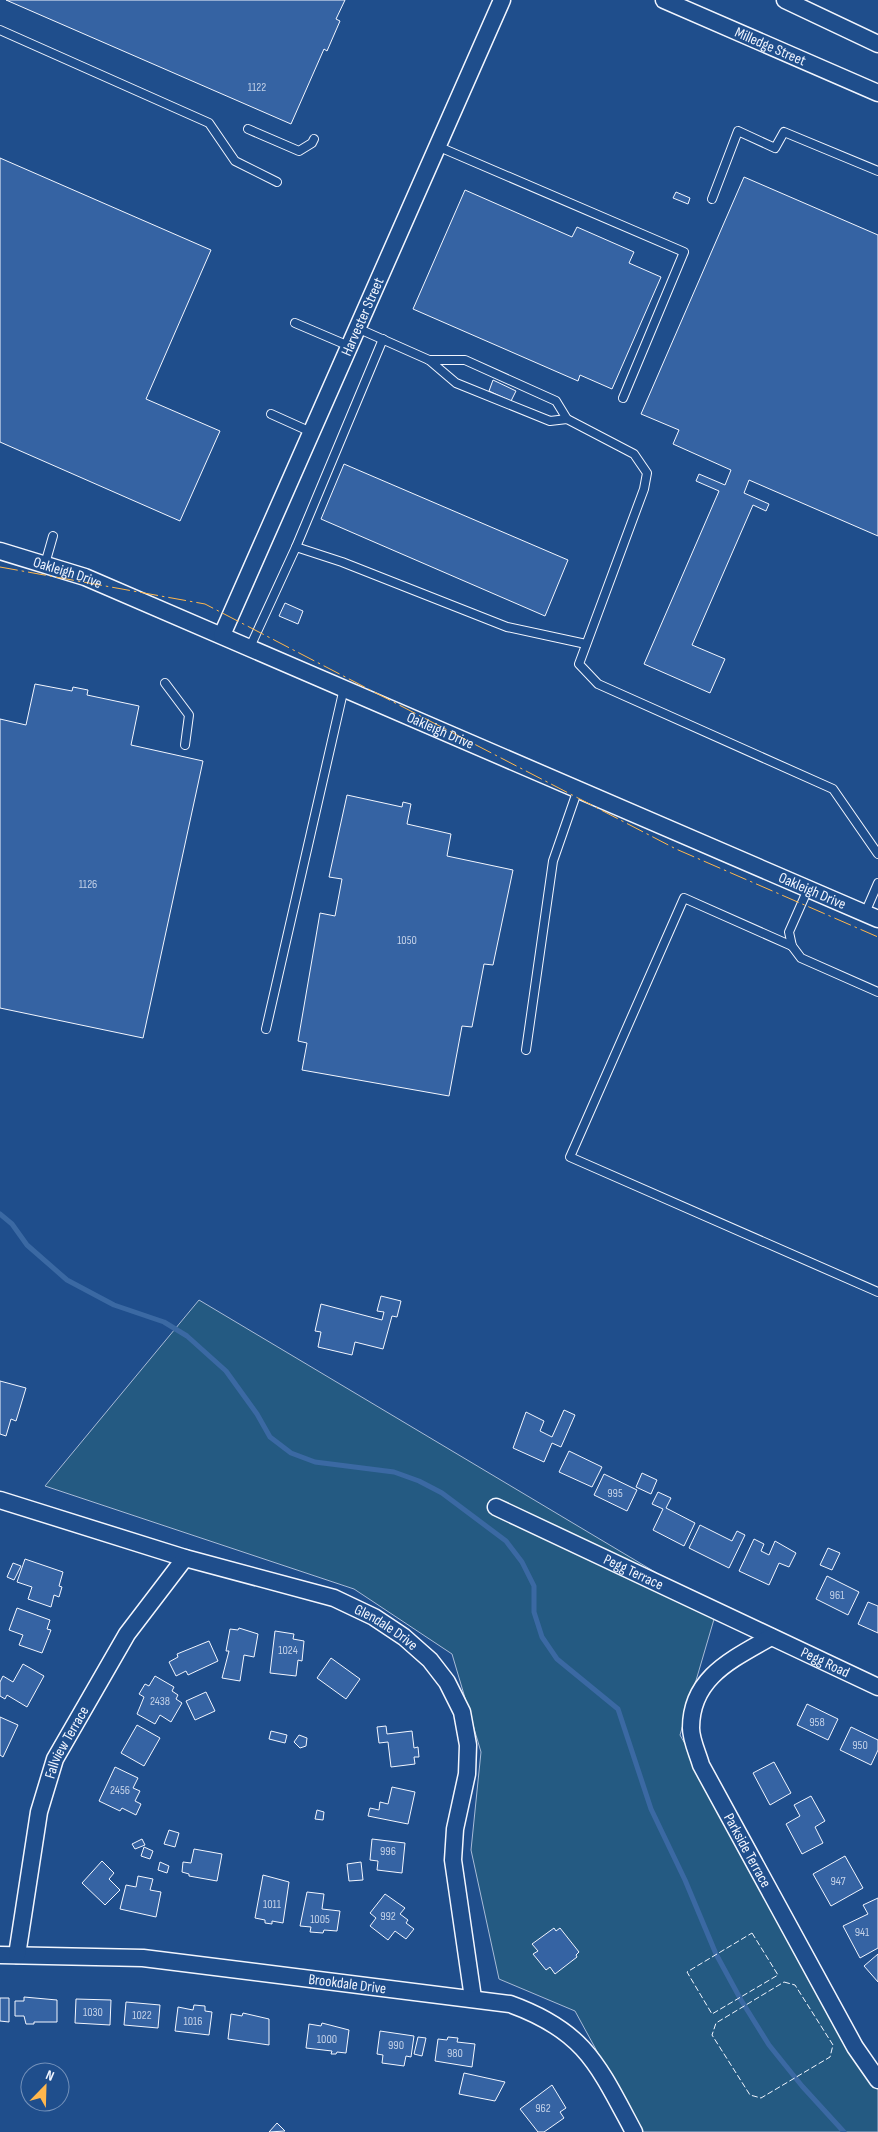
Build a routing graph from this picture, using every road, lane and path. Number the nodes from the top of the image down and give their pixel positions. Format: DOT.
graph roads {
  1 [pos="502,0"];
  2 [pos="664,0"];
  3 [pos="785,0"];
  4 [pos="0,30"];
  5 [pos="878,44"];
  6 [pos="878,93"];
  7 [pos="248,129"];
  8 [pos="314,139"];
  9 [pos="437,146"];
  10 [pos="878,172"];
  11 [pos="277,182"];
  12 [pos="712,199"];
  13 [pos="295,323"];
  14 [pos="357,328"];
  15 [pos="383,339"];
  16 [pos="349,346"];
  17 [pos="429,360"];
  18 [pos="623,398"];
  19 [pos="271,414"];
  20 [pos="567,418"];
  21 [pos="311,432"];
  22 [pos="53,536"];
  23 [pos="296,547"];
  24 [pos="0,550"];
  25 [pos="45,564"];
  26 [pos="222,635"];
  27 [pos="586,644"];
  28 [pos="250,647"];
  29 [pos="165,683"];
  30 [pos="344,688"];
  31 [pos="185,745"];
  32 [pos="578,789"];
  33 [pos="878,854"];
  34 [pos="878,883"];
  35 [pos="808,889"];
  36 [pos="871,916"];
  37 [pos="792,946"];
  38 [pos="878,992"];
  39 [pos="266,1029"];
  40 [pos="526,1050"];
  41 [pos="878,1292"];
  42 [pos="0,1500"];
  43 [pos="496,1507"];
  44 [pos="185,1558"];
  45 [pos="771,1637"];
  46 [pos="878,1687"];
  47 [pos="0,1955"];
  48 [pos="17,1955"];
  49 [pos="473,1998"];
  50 [pos="878,2080"];
  51 [pos="634,2132"];
  1 -- 9 [label="street, Harvester Street"];
  2 -- 6 [label="street, Milledge Street"];
  3 -- 5 [label="street"];
  4 -- 11 [label="lane"];
  7 -- 8 [label="lane"];
  9 -- 14 [label="street, Harvester Street"];
  9 -- 18 [label="lane"];
  10 -- 12 [label="lane"];
  13 -- 16 [label="lane"];
  14 -- 15 [label="lane"];
  14 -- 16 [label="street, Harvester Street"];
  15 -- 17 [label="lane"];
  15 -- 23 [label="lane"];
  16 -- 21 [label="street, Harvester Street"];
  17 -- 20 [label="lane"];
  17 -- 20 [label="lane"];
  19 -- 21 [label="lane"];
  20 -- 27 [label="lane"];
  21 -- 26 [label="street, Harvester Street"];
  22 -- 25 [label="lane"];
  23 -- 27 [label="lane"];
  23 -- 28 [label="lane"];
  24 -- 25 [label="street, Oakleigh Drive"];
  25 -- 26 [label="street, Oakleigh Drive"];
  26 -- 28 [label="street, Oakleigh Drive"];
  27 -- 33 [label="lane"];
  28 -- 30 [label="street, Oakleigh Drive"];
  29 -- 31 [label="lane"];
  30 -- 32 [label="street, Oakleigh Drive"];
  30 -- 39 [label="lane"];
  32 -- 35 [label="street, Oakleigh Drive"];
  32 -- 40 [label="lane"];
  34 -- 36 [label="lane"];
  35 -- 36 [label="street, Oakleigh Drive"];
  35 -- 37 [label="lane"];
  37 -- 38 [label="lane"];
  37 -- 41 [label="lane"];
  42 -- 44 [label="street, Glendale Drive"];
  43 -- 45 [label="street, Pegg Terrace"];
  44 -- 48 [label="street, Fallview Terrace"];
  44 -- 49 [label="street, Glendale Drive"];
  45 -- 46 [label="street, Pegg Road"];
  45 -- 50 [label="street, Parkside Terrace"];
  47 -- 48 [label="street, Brookdale Drive"];
  48 -- 49 [label="street, Brookdale Drive"];
  49 -- 51 [label="street, Brookdale Drive"];
}
